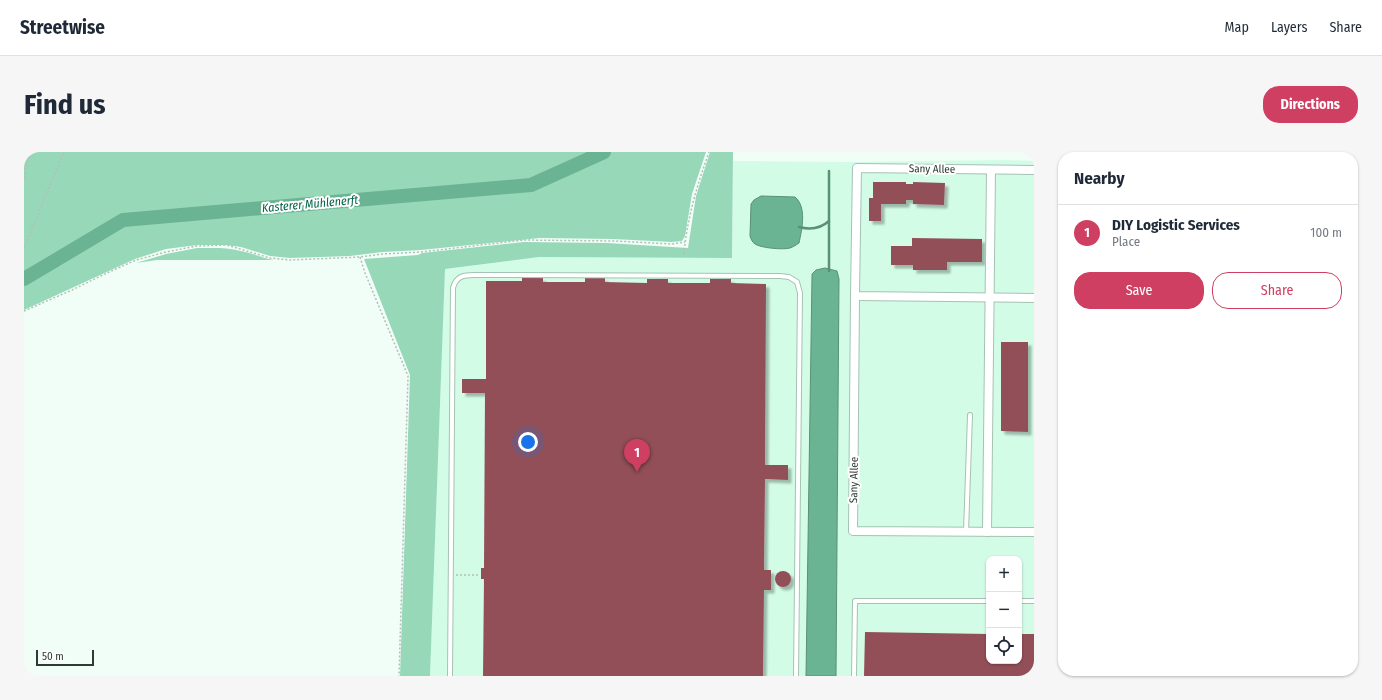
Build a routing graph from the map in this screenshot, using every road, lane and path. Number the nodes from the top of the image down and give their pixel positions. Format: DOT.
graph roads {
  1 [pos="30,152"];
  2 [pos="64,152"];
  3 [pos="709,152"];
  4 [pos="991,170"];
  5 [pos="1034,170"];
  6 [pos="24,178"];
  7 [pos="685,242"];
  8 [pos="24,248"];
  9 [pos="684,254"];
  10 [pos="360,258"];
  11 [pos="856,296"];
  12 [pos="990,298"];
  13 [pos="1034,298"];
  14 [pos="24,311"];
  15 [pos="970,415"];
  16 [pos="966,532"];
  17 [pos="987,532"];
  18 [pos="1034,532"];
  19 [pos="450,575"];
  20 [pos="480,575"];
  21 [pos="986,601"];
  22 [pos="1022,601"];
  23 [pos="1034,601"];
  24 [pos="399,676"];
  25 [pos="450,676"];
  26 [pos="796,676"];
  27 [pos="854,676"];
  1 -- 6 [label="path"];
  2 -- 8 [label="path"];
  3 -- 7 [label="path"];
  4 -- 5 [label="street, Sany Allee"];
  4 -- 11 [label="street, Sany Allee"];
  4 -- 12 [label="street"];
  7 -- 9 [label="path"];
  7 -- 10 [label="path"];
  10 -- 14 [label="path"];
  10 -- 24 [label="path"];
  11 -- 12 [label="street"];
  11 -- 16 [label="street, Sany Allee"];
  12 -- 13 [label="street"];
  12 -- 17 [label="street"];
  15 -- 16 [label="lane"];
  16 -- 17 [label="street, Sany Allee"];
  17 -- 18 [label="street, Sany Allee"];
  19 -- 20 [label="path"];
  19 -- 25 [label="lane"];
  19 -- 26 [label="lane"];
  21 -- 27 [label="lane"];
  22 -- 23 [label="lane"];
}
